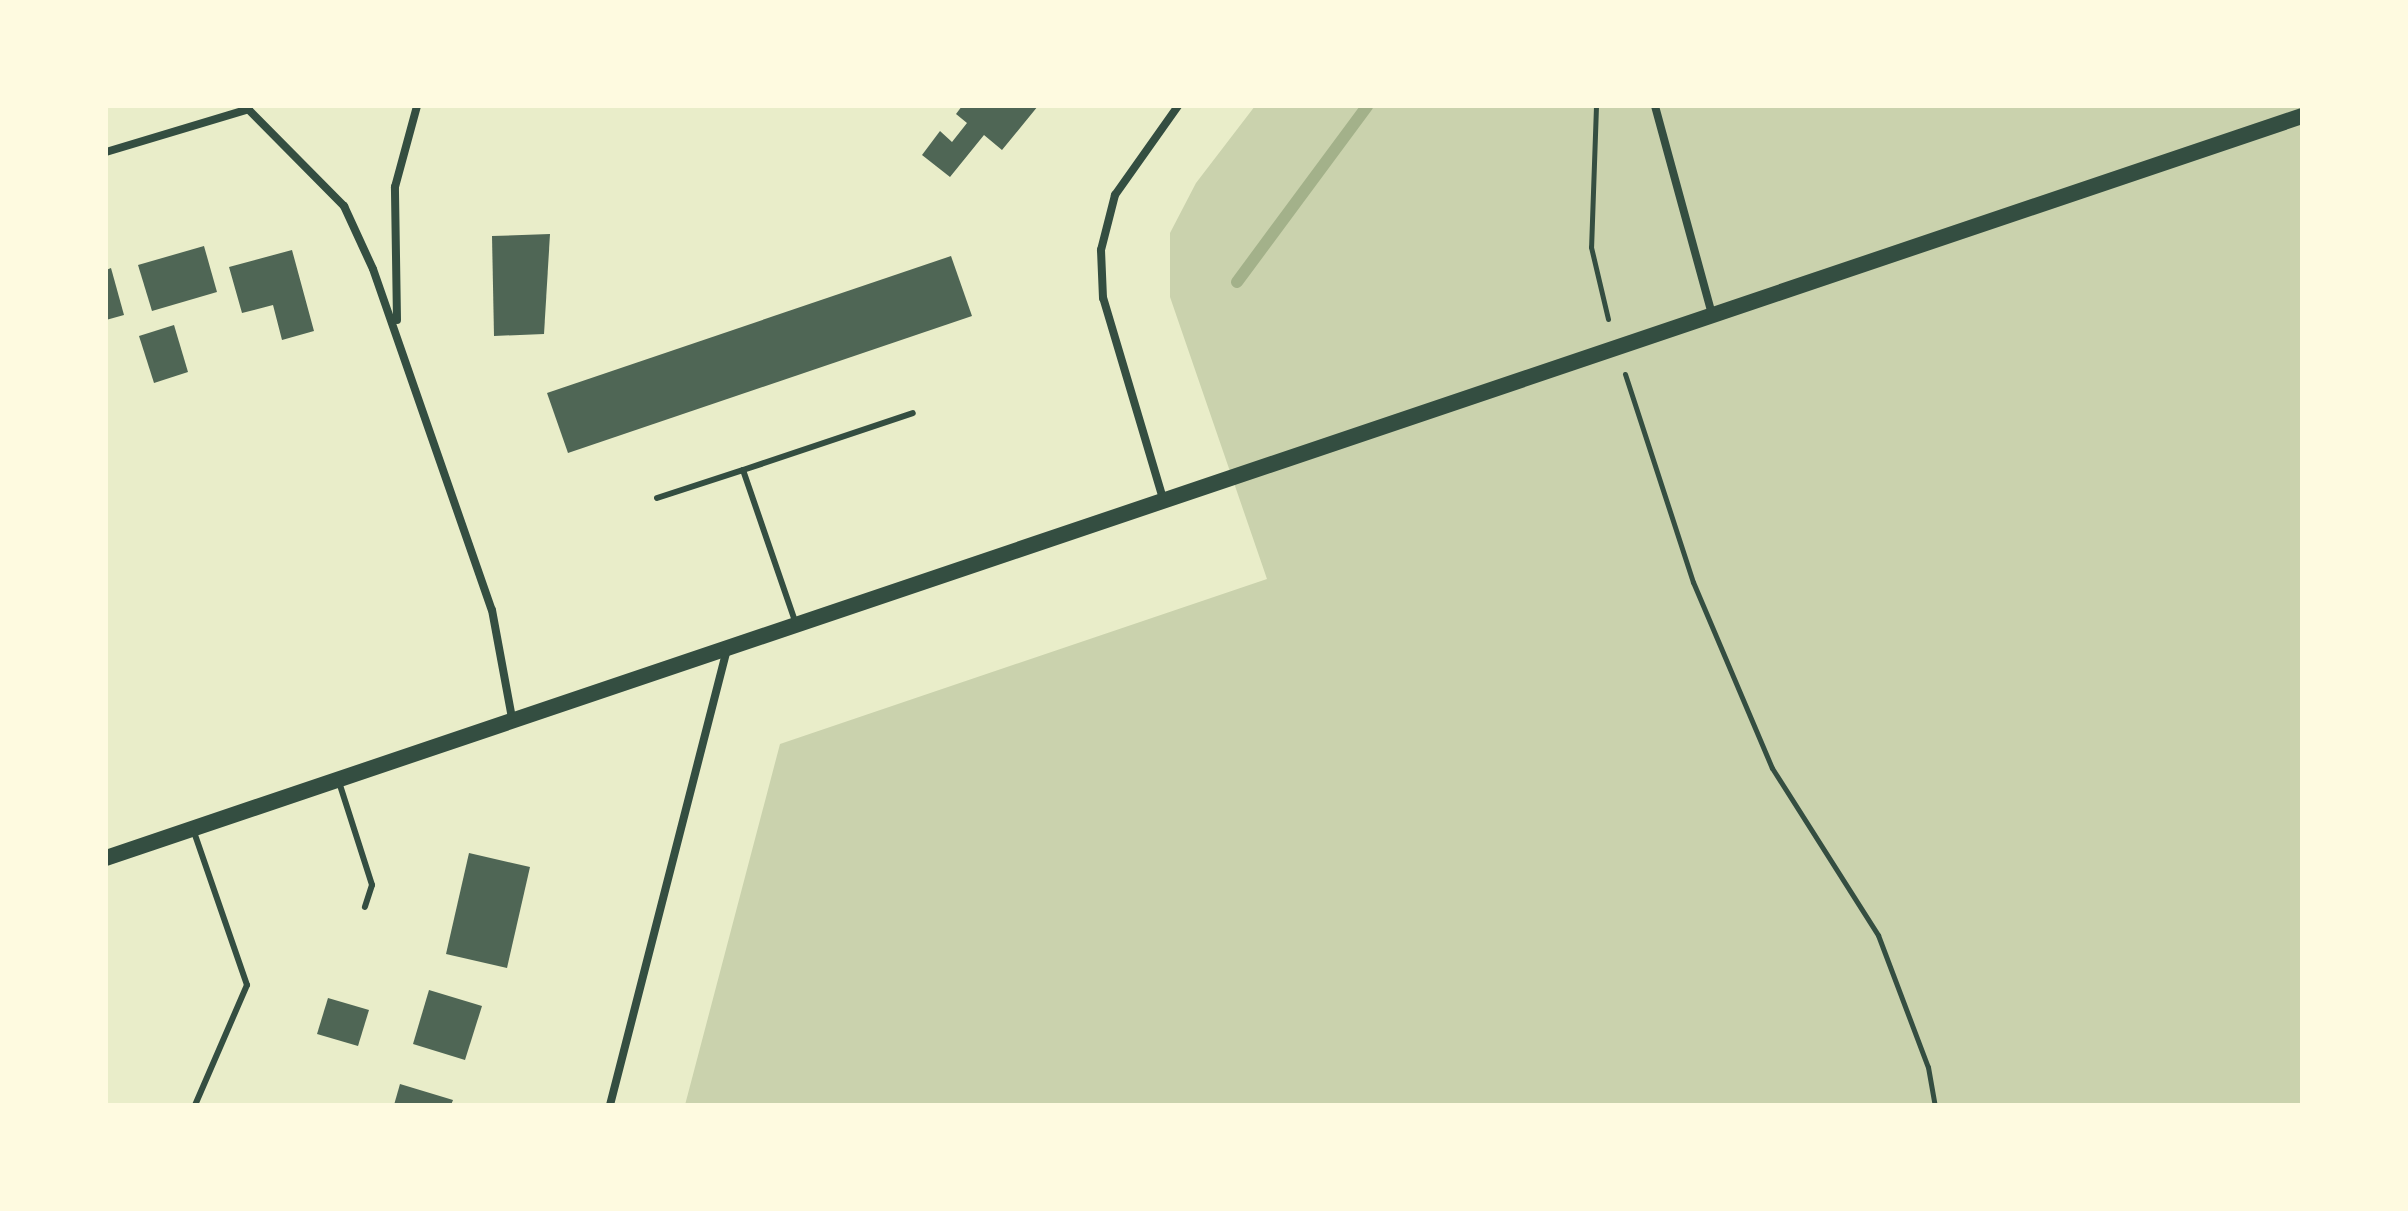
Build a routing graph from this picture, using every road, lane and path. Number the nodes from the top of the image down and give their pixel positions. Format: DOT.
graph roads {
  1 [pos="417,106"];
  2 [pos="1178,106"];
  3 [pos="1596,106"];
  4 [pos="1655,106"];
  5 [pos="247,107"];
  6 [pos="2302,116"];
  7 [pos="106,152"];
  8 [pos="1598,284"];
  9 [pos="1712,316"];
  10 [pos="398,332"];
  11 [pos="1634,403"];
  12 [pos="913,413"];
  13 [pos="743,470"];
  14 [pos="657,498"];
  15 [pos="1164,502"];
  16 [pos="796,624"];
  17 [pos="728,646"];
  18 [pos="512,718"];
  19 [pos="338,778"];
  20 [pos="192,828"];
  21 [pos="106,858"];
  22 [pos="365,907"];
  23 [pos="195,1105"];
  24 [pos="610,1105"];
  25 [pos="1935,1105"];
  1 -- 10 [label="street"];
  2 -- 15 [label="street"];
  3 -- 8 [label="path"];
  4 -- 9 [label="street"];
  5 -- 7 [label="street"];
  5 -- 10 [label="street"];
  6 -- 9 [label="main road"];
  9 -- 15 [label="main road"];
  10 -- 18 [label="street"];
  11 -- 25 [label="path"];
  12 -- 13 [label="lane"];
  13 -- 14 [label="lane"];
  13 -- 16 [label="lane"];
  15 -- 16 [label="main road"];
  16 -- 17 [label="main road"];
  17 -- 18 [label="main road"];
  17 -- 24 [label="street"];
  18 -- 19 [label="main road"];
  19 -- 20 [label="main road"];
  19 -- 22 [label="lane"];
  20 -- 21 [label="main road"];
  20 -- 23 [label="lane"];
}
